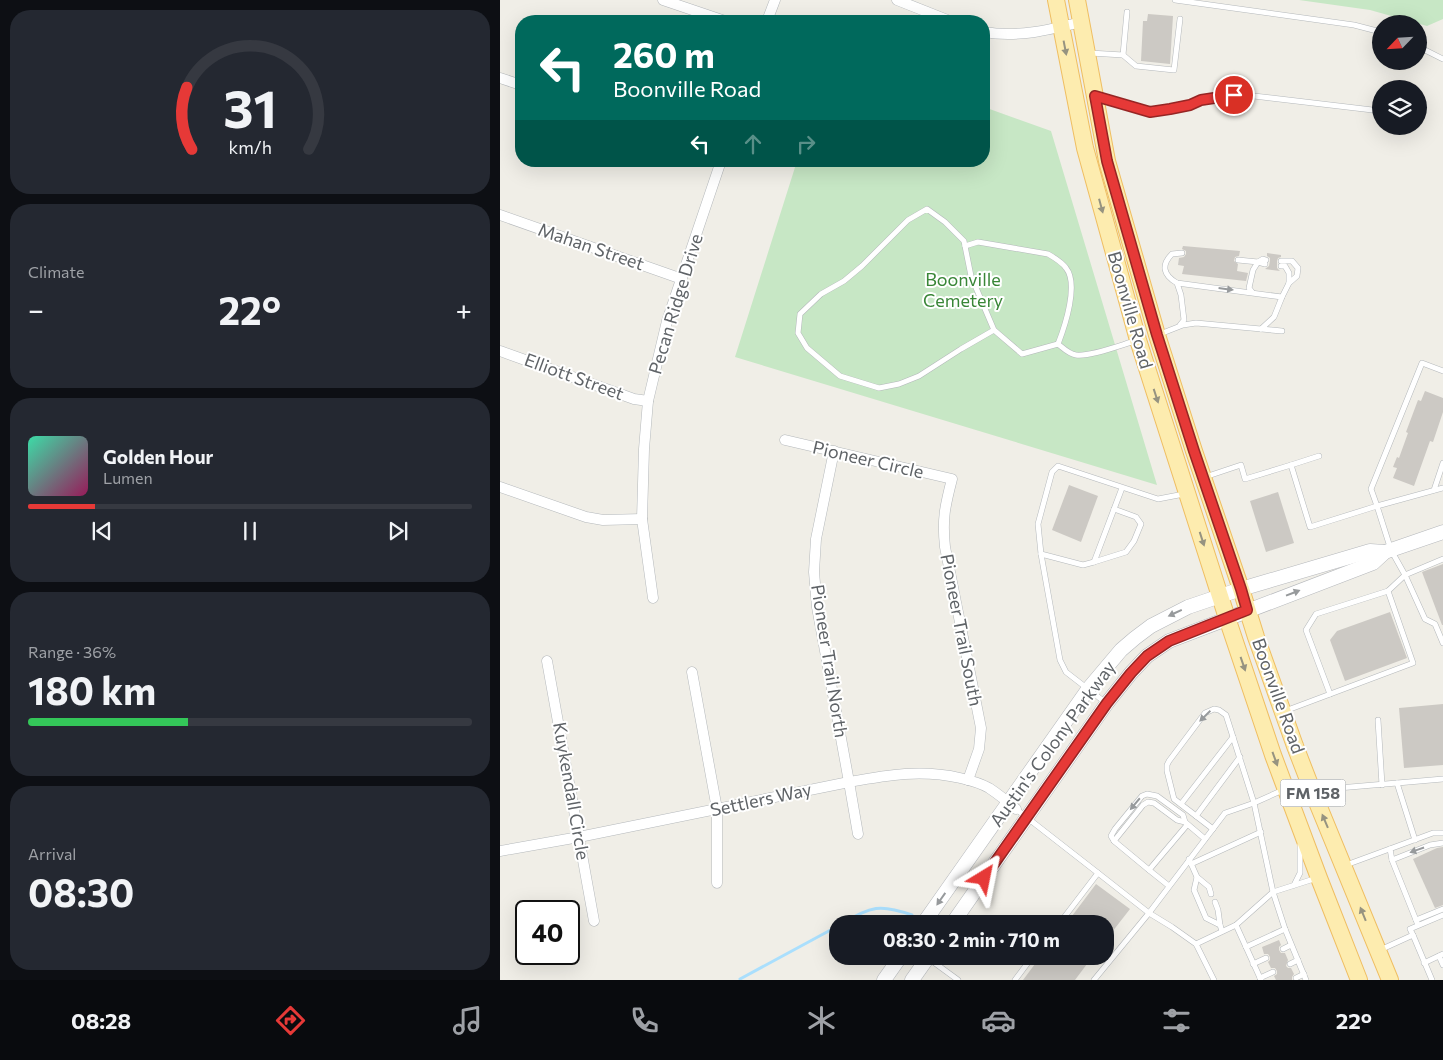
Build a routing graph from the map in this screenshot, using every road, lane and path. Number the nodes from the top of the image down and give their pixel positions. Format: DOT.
graph roads {
  1 [pos="663,0"];
  2 [pos="774,0"];
  3 [pos="897,0"];
  4 [pos="1056,0"];
  5 [pos="1077,0"];
  6 [pos="1175,0"];
  7 [pos="1127,12"];
  8 [pos="707,15"];
  9 [pos="769,15"];
  10 [pos="935,15"];
  11 [pos="1180,19"];
  12 [pos="1081,22"];
  13 [pos="1060,27"];
  14 [pos="1372,30"];
  15 [pos="990,33"];
  16 [pos="1087,52"];
  17 [pos="1428,52"];
  18 [pos="1122,55"];
  19 [pos="1443,59"];
  20 [pos="500,78"];
  21 [pos="515,83"];
  22 [pos="1095,96"];
  23 [pos="1372,110"];
  24 [pos="718,167"];
  25 [pos="500,215"];
  26 [pos="965,246"];
  27 [pos="1182,253"];
  28 [pos="1238,260"];
  29 [pos="1258,262"];
  30 [pos="1266,262"];
  31 [pos="682,279"];
  32 [pos="1177,283"];
  33 [pos="1289,283"];
  34 [pos="1252,292"];
  35 [pos="1282,297"];
  36 [pos="1179,326"];
  37 [pos="1261,329"];
  38 [pos="994,330"];
  39 [pos="1282,331"];
  40 [pos="1157,335"];
  41 [pos="1138,340"];
  42 [pos="1058,344"];
  43 [pos="500,351"];
  44 [pos="1443,372"];
  45 [pos="648,401"];
  46 [pos="785,440"];
  47 [pos="834,451"];
  48 [pos="1319,456"];
  49 [pos="1443,463"];
  50 [pos="1291,465"];
  51 [pos="1203,477"];
  52 [pos="952,479"];
  53 [pos="500,487"];
  54 [pos="1122,488"];
  55 [pos="1443,488"];
  56 [pos="1434,490"];
  57 [pos="1187,493"];
  58 [pos="1377,506"];
  59 [pos="1114,509"];
  60 [pos="642,520"];
  61 [pos="1443,532"];
  62 [pos="1388,551"];
  63 [pos="1041,554"];
  64 [pos="1443,559"];
  65 [pos="1094,562"];
  66 [pos="1405,575"];
  67 [pos="1241,589"];
  68 [pos="1388,590"];
  69 [pos="1220,596"];
  70 [pos="653,598"];
  71 [pos="1247,610"];
  72 [pos="1227,618"];
  73 [pos="1443,643"];
  74 [pos="547,661"];
  75 [pos="692,672"];
  76 [pos="1089,688"];
  77 [pos="1330,694"];
  78 [pos="1107,703"];
  79 [pos="1283,711"];
  80 [pos="1378,720"];
  81 [pos="1233,737"];
  82 [pos="1240,757"];
  83 [pos="1443,779"];
  84 [pos="968,780"];
  85 [pos="850,782"];
  86 [pos="1397,784"];
  87 [pos="1382,785"];
  88 [pos="1286,789"];
  89 [pos="1312,790"];
  90 [pos="1254,803"];
  91 [pos="1181,804"];
  92 [pos="717,809"];
  93 [pos="1017,810"];
  94 [pos="1196,816"];
  95 [pos="1186,823"];
  96 [pos="1300,827"];
  97 [pos="1213,829"];
  98 [pos="1261,832"];
  99 [pos="1443,833"];
  100 [pos="858,834"];
  101 [pos="579,837"];
  102 [pos="1204,840"];
  103 [pos="1415,840"];
  104 [pos="1114,841"];
  105 [pos="1443,843"];
  106 [pos="1390,849"];
  107 [pos="500,852"];
  108 [pos="1392,860"];
  109 [pos="1191,861"];
  110 [pos="1343,866"];
  111 [pos="1149,870"];
  112 [pos="1098,873"];
  113 [pos="1197,877"];
  114 [pos="1319,878"];
  115 [pos="717,883"];
  116 [pos="1294,885"];
  117 [pos="1169,886"];
  118 [pos="1273,892"];
  119 [pos="1211,894"];
  120 [pos="1215,902"];
  121 [pos="1443,909"];
  122 [pos="1149,913"];
  123 [pos="931,915"];
  124 [pos="957,915"];
  125 [pos="1066,915"];
  126 [pos="1443,915"];
  127 [pos="594,921"];
  128 [pos="1417,923"];
  129 [pos="1220,925"];
  130 [pos="1236,925"];
  131 [pos="1285,929"];
  132 [pos="1222,930"];
  133 [pos="1412,935"];
  134 [pos="1196,944"];
  135 [pos="1291,945"];
  136 [pos="1246,947"];
  137 [pos="1283,949"];
  138 [pos="1378,951"];
  139 [pos="1441,955"];
  140 [pos="1266,958"];
  141 [pos="1298,960"];
  142 [pos="1424,962"];
  143 [pos="1254,964"];
  144 [pos="1290,964"];
  145 [pos="895,965"];
  146 [pos="922,965"];
  147 [pos="938,965"];
  148 [pos="1026,965"];
  149 [pos="1443,965"];
  150 [pos="1273,972"];
  151 [pos="1305,977"];
  152 [pos="1296,978"];
  153 [pos="1260,979"];
  154 [pos="884,980"];
  155 [pos="912,980"];
  156 [pos="958,980"];
  157 [pos="1015,980"];
  158 [pos="1094,980"];
  159 [pos="1214,980"];
  160 [pos="1360,980"];
  161 [pos="1390,980"];
  162 [pos="1432,980"];
  1 -- 8 [label="street"];
  2 -- 9 [label="street"];
  3 -- 10 [label="street"];
  4 -- 13 [label="main road, Boonville Road / FM 158"];
  5 -- 12 [label="main road, Boonville Road / FM 158"];
  6 -- 14 [label="lane"];
  7 -- 18 [label="lane"];
  11 -- 18 [label="lane"];
  12 -- 13 [label="street"];
  12 -- 16 [label="main road, Boonville Road / FM 158"];
  13 -- 15 [label="street"];
  13 -- 41 [label="main road, Boonville Road / FM 158, one-way"];
  16 -- 18 [label="lane"];
  16 -- 22 [label="main road, Boonville Road / FM 158"];
  17 -- 19 [label="lane"];
  20 -- 21 [label="street"];
  22 -- 23 [label="lane"];
  22 -- 40 [label="main road, Boonville Road / FM 158"];
  24 -- 31 [label="street, Pecan Ridge Drive"];
  25 -- 31 [label="street, Mahan Street"];
  26 -- 38 [label="lane"];
  26 -- 38 [label="lane"];
  26 -- 42 [label="lane"];
  27 -- 32 [label="lane"];
  28 -- 29 [label="lane"];
  29 -- 30 [label="lane"];
  29 -- 34 [label="lane"];
  31 -- 45 [label="street, Pecan Ridge Drive"];
  32 -- 34 [label="lane, one-way"];
  32 -- 36 [label="lane"];
  33 -- 33 [label="lane"];
  33 -- 35 [label="lane"];
  34 -- 35 [label="lane"];
  35 -- 37 [label="lane"];
  36 -- 37 [label="lane"];
  36 -- 40 [label="lane"];
  37 -- 39 [label="lane"];
  38 -- 42 [label="lane"];
  40 -- 41 [label="main road"];
  40 -- 51 [label="main road, Boonville Road / FM 158"];
  41 -- 42 [label="lane"];
  41 -- 57 [label="main road, Boonville Road / FM 158, one-way"];
  43 -- 45 [label="street, Elliott Street"];
  44 -- 58 [label="lane"];
  45 -- 60 [label="street, Pecan Ridge Drive"];
  46 -- 47 [label="street, Pioneer Circle"];
  47 -- 52 [label="street, Pioneer Circle"];
  47 -- 85 [label="street, Pioneer Trail North"];
  48 -- 50 [label="lane"];
  49 -- 56 [label="lane"];
  50 -- 51 [label="lane"];
  50 -- 58 [label="lane"];
  51 -- 67 [label="main road, Boonville Road / FM 158"];
  52 -- 84 [label="street, Pioneer Trail South"];
  53 -- 60 [label="street"];
  54 -- 57 [label="lane"];
  54 -- 59 [label="lane"];
  54 -- 63 [label="lane"];
  55 -- 56 [label="lane"];
  56 -- 58 [label="lane"];
  57 -- 69 [label="main road, Boonville Road / FM 158, one-way"];
  58 -- 62 [label="lane"];
  59 -- 65 [label="lane"];
  59 -- 65 [label="lane"];
  60 -- 70 [label="street, Pecan Ridge Drive"];
  61 -- 62 [label="street, Austin's Colony Parkway"];
  62 -- 66 [label="lane"];
  62 -- 67 [label="street, Austin's Colony Parkway"];
  71 -- 62 [label="street, Austin's Colony Parkway, one-way"];
  63 -- 65 [label="lane"];
  63 -- 76 [label="lane"];
  64 -- 66 [label="lane"];
  66 -- 68 [label="lane"];
  66 -- 73 [label="lane"];
  67 -- 69 [label="street, Austin's Colony Parkway"];
  67 -- 71 [label="main road, Boonville Road / FM 158"];
  68 -- 77 [label="lane"];
  68 -- 77 [label="lane"];
  69 -- 72 [label="main road, Boonville Road / FM 158"];
  69 -- 76 [label="street, Austin's Colony Parkway, one-way"];
  71 -- 72 [label="street, Austin's Colony Parkway"];
  71 -- 79 [label="main road, Boonville Road / FM 158"];
  72 -- 78 [label="street, Austin's Colony Parkway"];
  72 -- 88 [label="main road, Boonville Road / FM 158, one-way"];
  74 -- 101 [label="street, Kuykendall Circle"];
  75 -- 92 [label="street"];
  76 -- 78 [label="lane"];
  76 -- 93 [label="street, Austin's Colony Parkway"];
  77 -- 79 [label="lane"];
  78 -- 93 [label="street, Austin's Colony Parkway"];
  79 -- 89 [label="main road, Boonville Road / FM 158"];
  80 -- 87 [label="lane"];
  81 -- 82 [label="lane"];
  81 -- 91 [label="lane"];
  81 -- 91 [label="lane, one-way"];
  82 -- 90 [label="lane"];
  82 -- 94 [label="lane"];
  83 -- 86 [label="lane"];
  84 -- 85 [label="street, Settlers Way"];
  84 -- 93 [label="street, Settlers Way"];
  85 -- 92 [label="street, Settlers Way"];
  85 -- 100 [label="street, Pioneer Trail North"];
  86 -- 87 [label="lane"];
  86 -- 103 [label="lane"];
  87 -- 89 [label="lane"];
  88 -- 90 [label="lane"];
  88 -- 96 [label="main road, Boonville Road / FM 158"];
  110 -- 89 [label="main road, Boonville Road / FM 158, one-way"];
  90 -- 97 [label="lane"];
  90 -- 98 [label="lane"];
  91 -- 94 [label="lane"];
  92 -- 101 [label="street, Settlers Way"];
  92 -- 115 [label="street"];
  93 -- 112 [label="lane"];
  93 -- 123 [label="street, Austin's Colony Parkway, one-way"];
  93 -- 124 [label="street, Austin's Colony Parkway"];
  94 -- 97 [label="lane"];
  95 -- 102 [label="lane"];
  95 -- 104 [label="lane"];
  95 -- 104 [label="lane, one-way"];
  95 -- 111 [label="lane"];
  96 -- 114 [label="main road, Boonville Road / FM 158"];
  96 -- 116 [label="lane"];
  97 -- 102 [label="lane"];
  98 -- 109 [label="lane"];
  98 -- 118 [label="lane"];
  99 -- 103 [label="lane"];
  101 -- 107 [label="street, Settlers Way"];
  101 -- 127 [label="street, Kuykendall Circle"];
  102 -- 109 [label="lane"];
  103 -- 106 [label="lane"];
  104 -- 111 [label="lane"];
  105 -- 108 [label="lane, one-way"];
  106 -- 108 [label="lane"];
  106 -- 110 [label="lane"];
  108 -- 128 [label="lane"];
  109 -- 113 [label="lane"];
  109 -- 117 [label="lane"];
  110 -- 114 [label="main road"];
  138 -- 110 [label="main road, Boonville Road / FM 158, one-way"];
  111 -- 117 [label="lane"];
  112 -- 122 [label="lane"];
  112 -- 125 [label="lane"];
  113 -- 119 [label="lane"];
  113 -- 129 [label="lane"];
  114 -- 116 [label="lane"];
  114 -- 160 [label="main road, Boonville Road / FM 158"];
  116 -- 118 [label="lane"];
  117 -- 122 [label="lane"];
  118 -- 130 [label="lane"];
  118 -- 131 [label="lane"];
  120 -- 129 [label="lane"];
  121 -- 128 [label="lane"];
  122 -- 134 [label="lane"];
  122 -- 158 [label="lane"];
  126 -- 128 [label="lane"];
  128 -- 133 [label="lane"];
  129 -- 132 [label="lane"];
  130 -- 132 [label="lane"];
  130 -- 136 [label="lane"];
  131 -- 135 [label="lane"];
  131 -- 136 [label="lane"];
  132 -- 134 [label="lane"];
  133 -- 138 [label="lane"];
  133 -- 142 [label="lane"];
  134 -- 159 [label="lane"];
  135 -- 137 [label="lane"];
  135 -- 141 [label="lane"];
  136 -- 143 [label="lane"];
  138 -- 161 [label="main road, Boonville Road / FM 158"];
  139 -- 142 [label="lane"];
  139 -- 149 [label="lane"];
  140 -- 143 [label="lane"];
  141 -- 144 [label="lane"];
  141 -- 151 [label="lane"];
  142 -- 162 [label="lane"];
  143 -- 153 [label="lane"];
  145 -- 154 [label="street"];
  146 -- 155 [label="street"];
  147 -- 156 [label="lane"];
  148 -- 157 [label="lane"];
  150 -- 153 [label="lane"];
  151 -- 152 [label="lane"];
}
